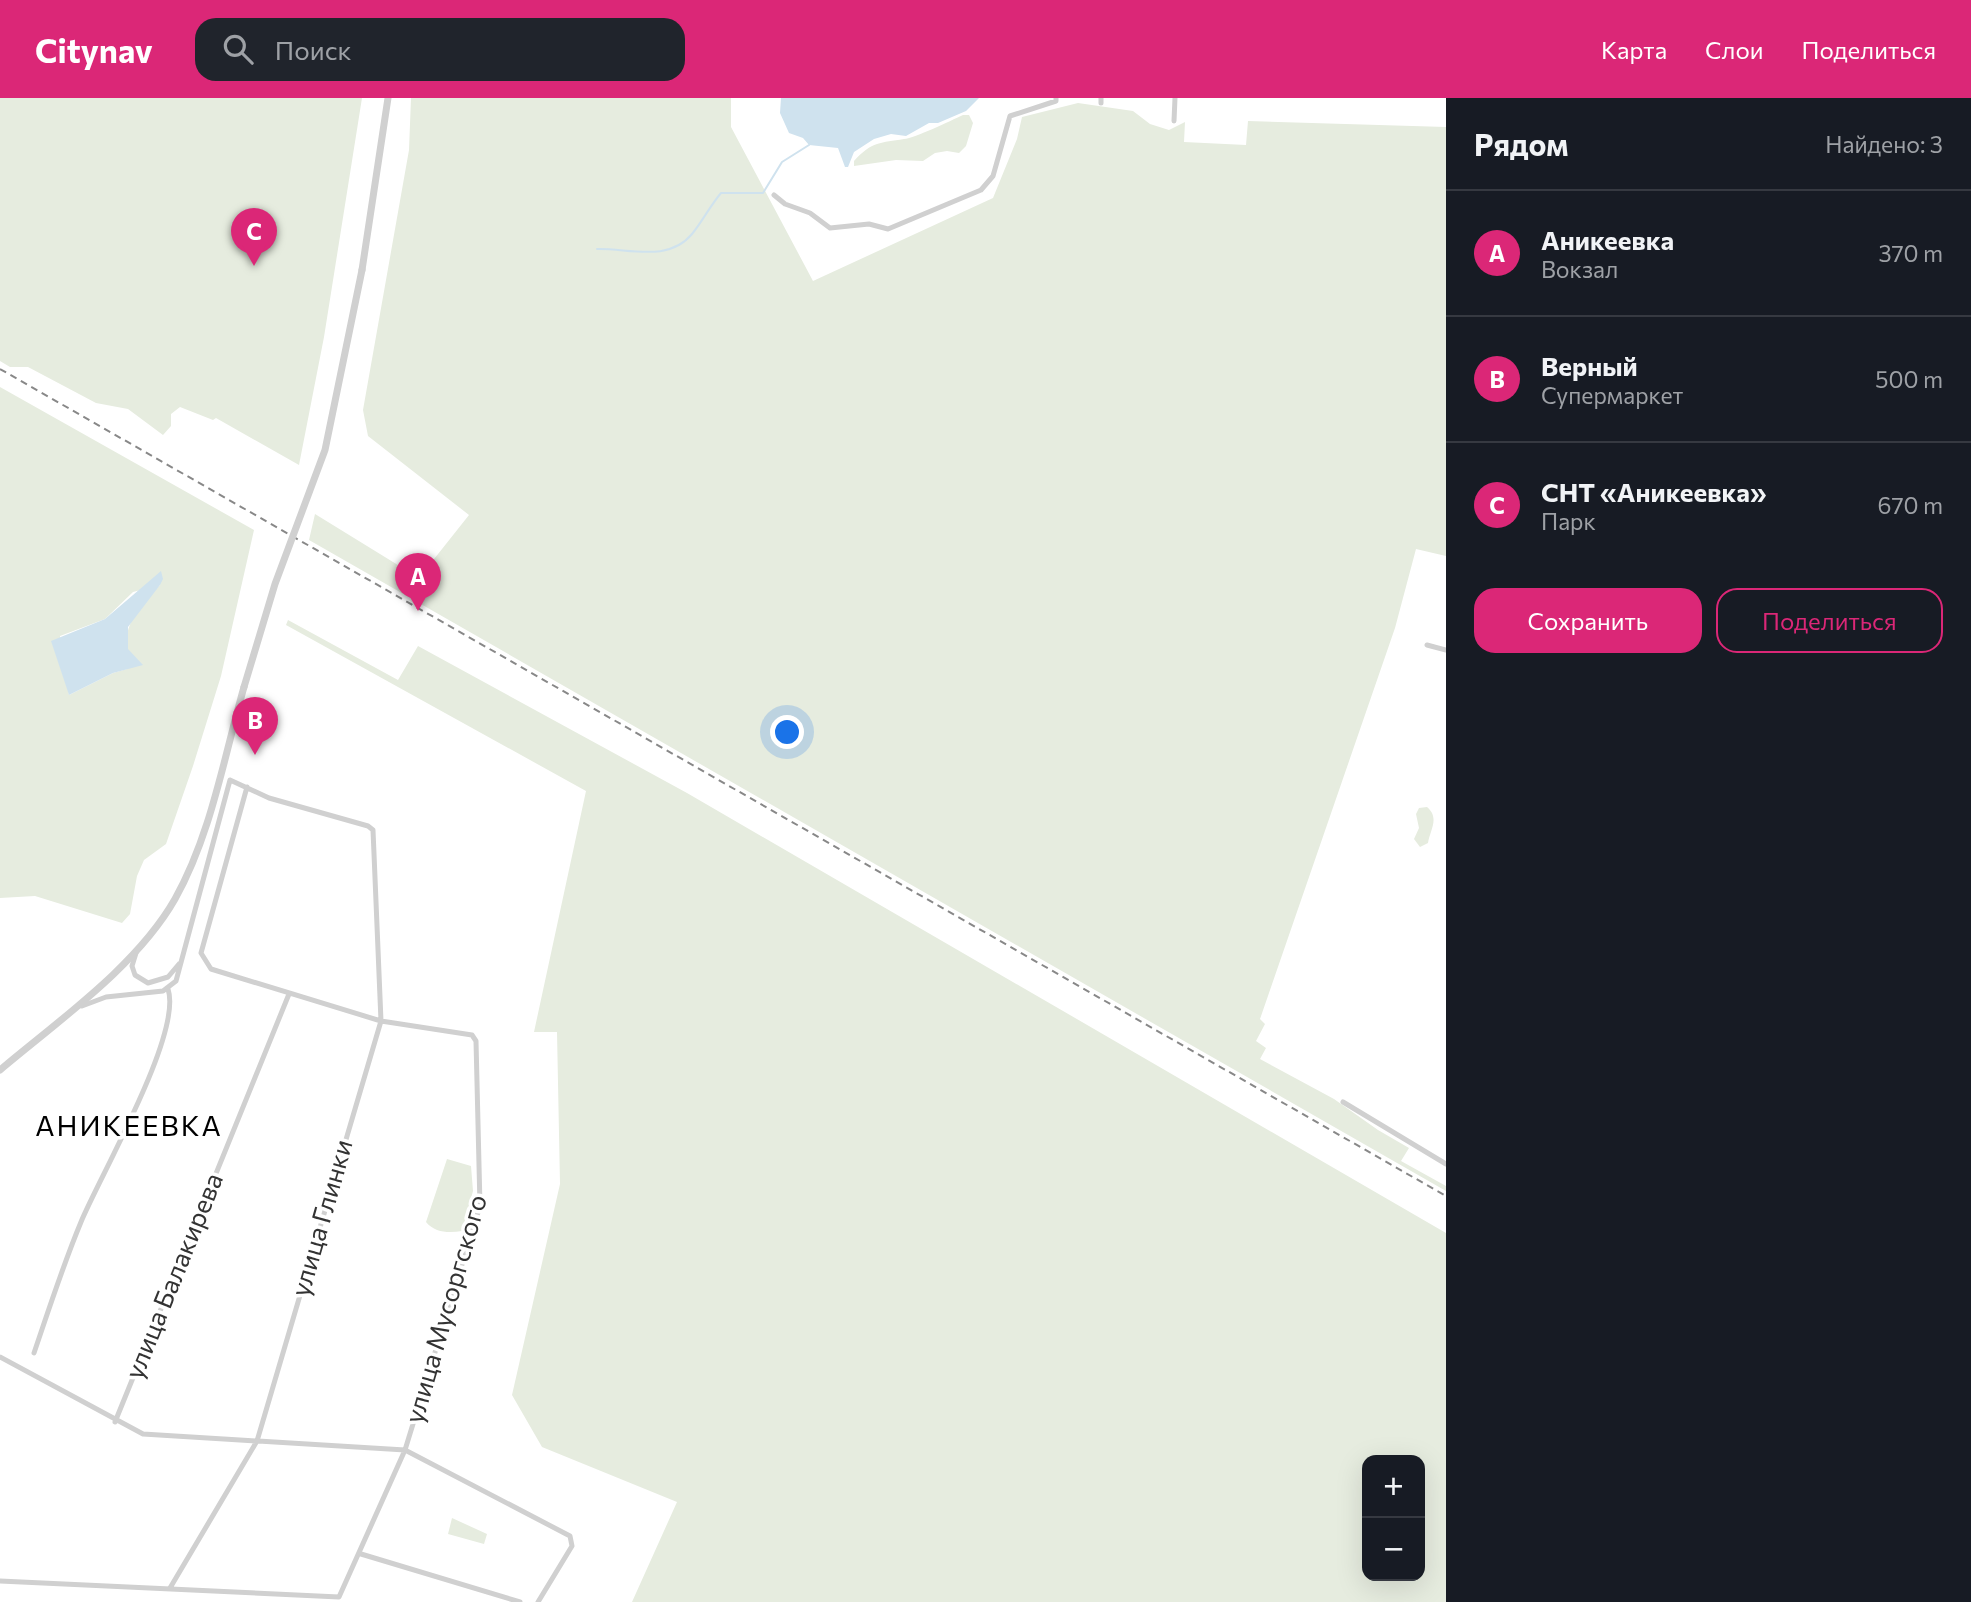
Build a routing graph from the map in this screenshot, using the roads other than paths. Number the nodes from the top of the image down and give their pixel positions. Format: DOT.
graph roads {
  1 [pos="388,98"];
  2 [pos="1056,98"];
  3 [pos="1175,98"];
  4 [pos="1174,121"];
  5 [pos="774,195"];
  6 [pos="1427,645"];
  7 [pos="1446,650"];
  8 [pos="247,788"];
  9 [pos="141,944"];
  10 [pos="185,951"];
  11 [pos="169,989"];
  12 [pos="289,994"];
  13 [pos="59,1021"];
  14 [pos="381,1021"];
  15 [pos="0,1070"];
  16 [pos="1343,1102"];
  17 [pos="1446,1164"];
  18 [pos="34,1353"];
  19 [pos="0,1357"];
  20 [pos="115,1422"];
  21 [pos="257,1441"];
  22 [pos="405,1450"];
  23 [pos="360,1554"];
  24 [pos="0,1581"];
  25 [pos="170,1588"];
  26 [pos="520,1602"];
  27 [pos="538,1602"];
  1 -- 9 [label="street, bridge"];
  2 -- 5 [label="street"];
  3 -- 4 [label="street"];
  6 -- 7 [label="street"];
  8 -- 10 [label="street"];
  8 -- 12 [label="street"];
  8 -- 14 [label="street, улица Глинки"];
  9 -- 10 [label="street"];
  9 -- 13 [label="street"];
  10 -- 11 [label="street"];
  11 -- 13 [label="street"];
  11 -- 18 [label="street"];
  12 -- 14 [label="street"];
  12 -- 20 [label="street, улица Балакирева"];
  13 -- 15 [label="street"];
  14 -- 21 [label="street, улица Глинки"];
  14 -- 22 [label="street, улица Мусоргского"];
  16 -- 17 [label="street"];
  19 -- 20 [label="street"];
  20 -- 21 [label="street"];
  21 -- 22 [label="street"];
  21 -- 25 [label="street, улица Глинки"];
  22 -- 23 [label="street, улица Мусоргского"];
  22 -- 27 [label="street"];
  23 -- 25 [label="street, улица Мусоргского"];
  23 -- 26 [label="street"];
  24 -- 25 [label="street"];
}
